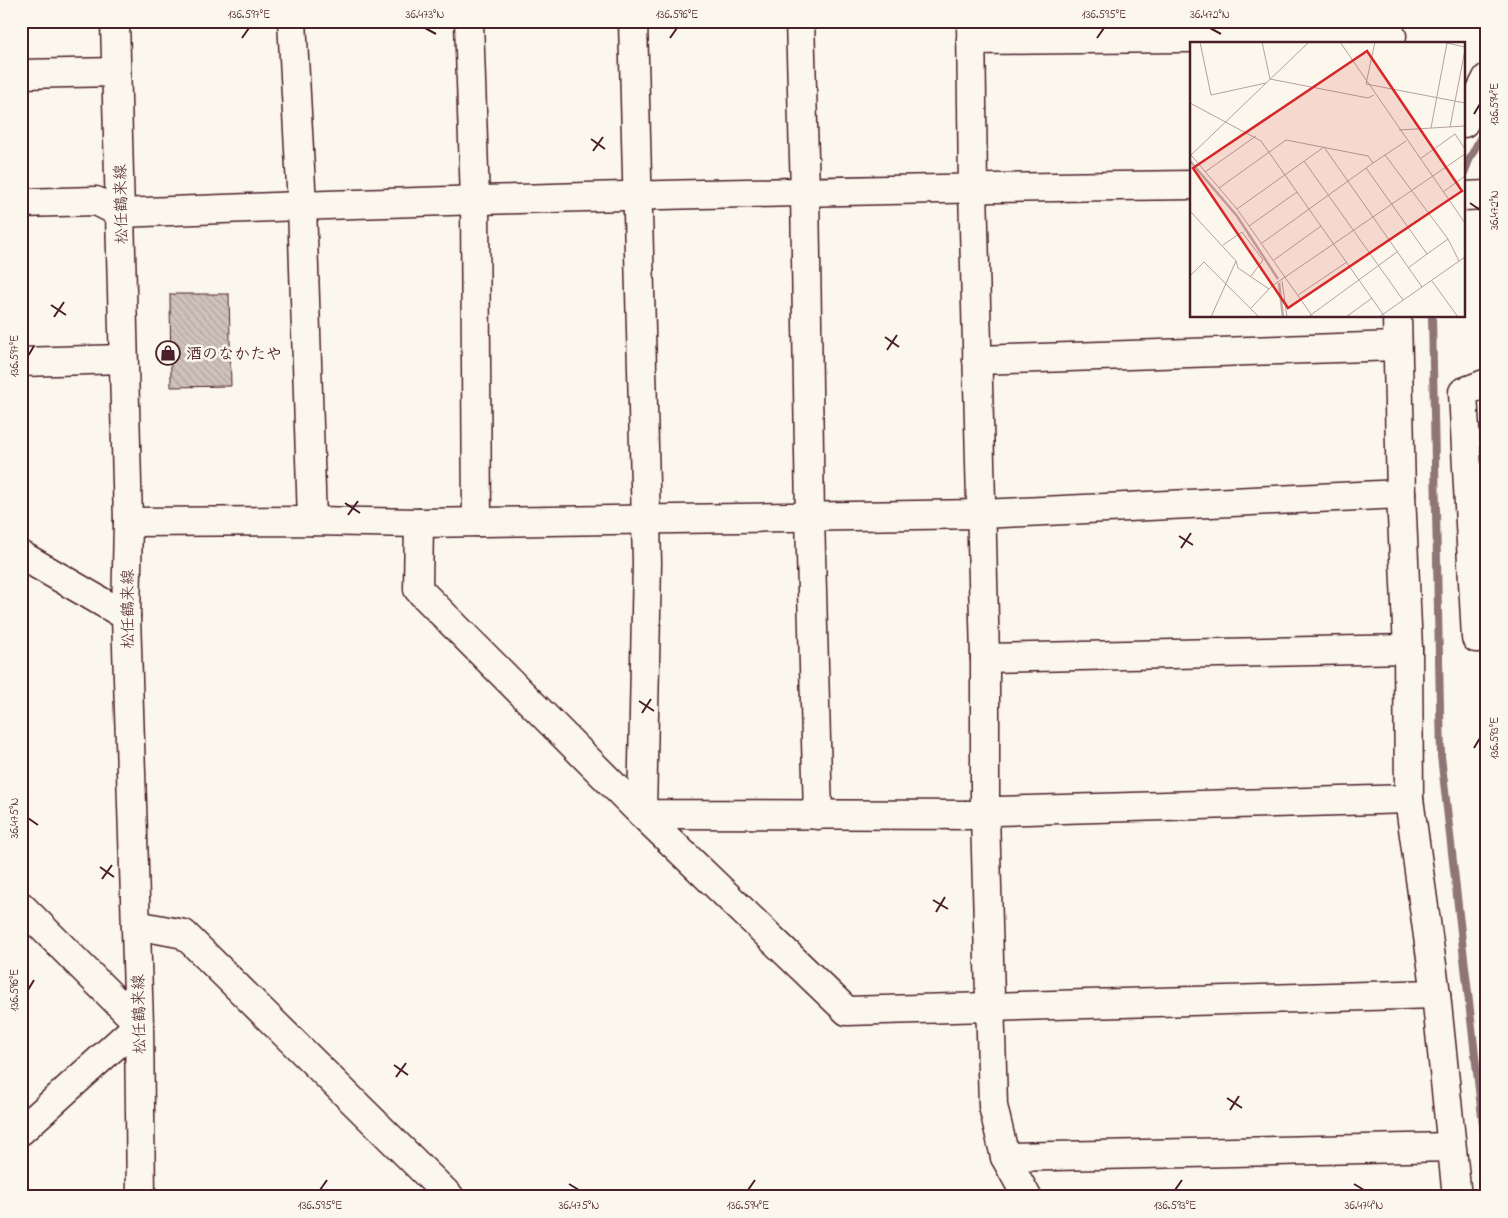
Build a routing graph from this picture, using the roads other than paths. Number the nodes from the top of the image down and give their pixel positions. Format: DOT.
graph roads {
  1 [pos="115,21"];
  2 [pos="292,21"];
  3 [pos="470,21"];
  4 [pos="633,21"];
  5 [pos="800,21"];
  6 [pos="971,31"];
  7 [pos="1392,34"];
  8 [pos="116,72"];
  9 [pos="21,74"];
  10 [pos="1487,78"];
  11 [pos="1466,119"];
  12 [pos="1190,185"];
  13 [pos="973,188"];
  14 [pos="805,192"];
  15 [pos="638,195"];
  16 [pos="1487,195"];
  17 [pos="1466,196"];
  18 [pos="474,201"];
  19 [pos="21,203"];
  20 [pos="302,205"];
  21 [pos="120,213"];
  22 [pos="1397,318"];
  23 [pos="1396,346"];
  24 [pos="123,359"];
  25 [pos="977,360"];
  26 [pos="21,362"];
  27 [pos="1487,383"];
  28 [pos="1402,494"];
  29 [pos="981,514"];
  30 [pos="810,517"];
  31 [pos="646,519"];
  32 [pos="312,521"];
  33 [pos="128,522"];
  34 [pos="477,522"];
  35 [pos="419,524"];
  36 [pos="21,555"];
  37 [pos="126,616"];
  38 [pos="1487,638"];
  39 [pos="1408,649"];
  40 [pos="985,658"];
  41 [pos="1409,799"];
  42 [pos="642,814"];
  43 [pos="818,814"];
  44 [pos="985,815"];
  45 [pos="21,906"];
  46 [pos="136,925"];
  47 [pos="1436,994"];
  48 [pos="990,1007"];
  49 [pos="139,1024"];
  50 [pos="21,1131"];
  51 [pos="1451,1148"];
  52 [pos="1005,1158"];
  53 [pos="141,1197"];
  54 [pos="450,1197"];
  55 [pos="1027,1197"];
  56 [pos="1457,1197"];
  1 -- 8 [label="street, 松任鶴来線"];
  2 -- 20 [label="street"];
  3 -- 18 [label="street"];
  4 -- 15 [label="street"];
  5 -- 14 [label="street"];
  6 -- 7 [label="street"];
  6 -- 13 [label="street"];
  8 -- 9 [label="street"];
  8 -- 21 [label="street, 松任鶴来線"];
  10 -- 11 [label="street"];
  12 -- 13 [label="street"];
  13 -- 14 [label="street"];
  13 -- 25 [label="street"];
  14 -- 15 [label="street"];
  14 -- 30 [label="street"];
  15 -- 18 [label="street"];
  15 -- 31 [label="street"];
  16 -- 17 [label="street"];
  18 -- 20 [label="street"];
  18 -- 34 [label="street"];
  19 -- 21 [label="street"];
  20 -- 21 [label="street"];
  20 -- 32 [label="street"];
  21 -- 24 [label="street, 松任鶴来線"];
  22 -- 23 [label="street"];
  23 -- 25 [label="street"];
  23 -- 28 [label="street"];
  24 -- 26 [label="street"];
  24 -- 33 [label="street, 松任鶴来線"];
  25 -- 29 [label="street"];
  27 -- 38 [label="street"];
  28 -- 29 [label="street"];
  28 -- 39 [label="street"];
  29 -- 30 [label="street"];
  29 -- 40 [label="street"];
  30 -- 31 [label="street"];
  30 -- 43 [label="street"];
  31 -- 34 [label="street"];
  31 -- 42 [label="street"];
  32 -- 33 [label="street"];
  32 -- 35 [label="street"];
  33 -- 37 [label="street, 松任鶴来線"];
  34 -- 35 [label="street"];
  35 -- 42 [label="street"];
  36 -- 37 [label="street"];
  37 -- 46 [label="street, 松任鶴来線"];
  39 -- 40 [label="street"];
  39 -- 41 [label="street"];
  40 -- 44 [label="street"];
  41 -- 44 [label="street"];
  41 -- 47 [label="street"];
  42 -- 43 [label="street"];
  42 -- 48 [label="street"];
  43 -- 44 [label="street"];
  44 -- 48 [label="street"];
  45 -- 49 [label="street"];
  46 -- 49 [label="street, 松任鶴来線"];
  46 -- 54 [label="street"];
  47 -- 48 [label="street"];
  47 -- 51 [label="street"];
  48 -- 52 [label="street"];
  49 -- 50 [label="street"];
  49 -- 53 [label="street, 松任鶴来線"];
  51 -- 52 [label="street"];
  51 -- 56 [label="street"];
  52 -- 55 [label="street"];
}
